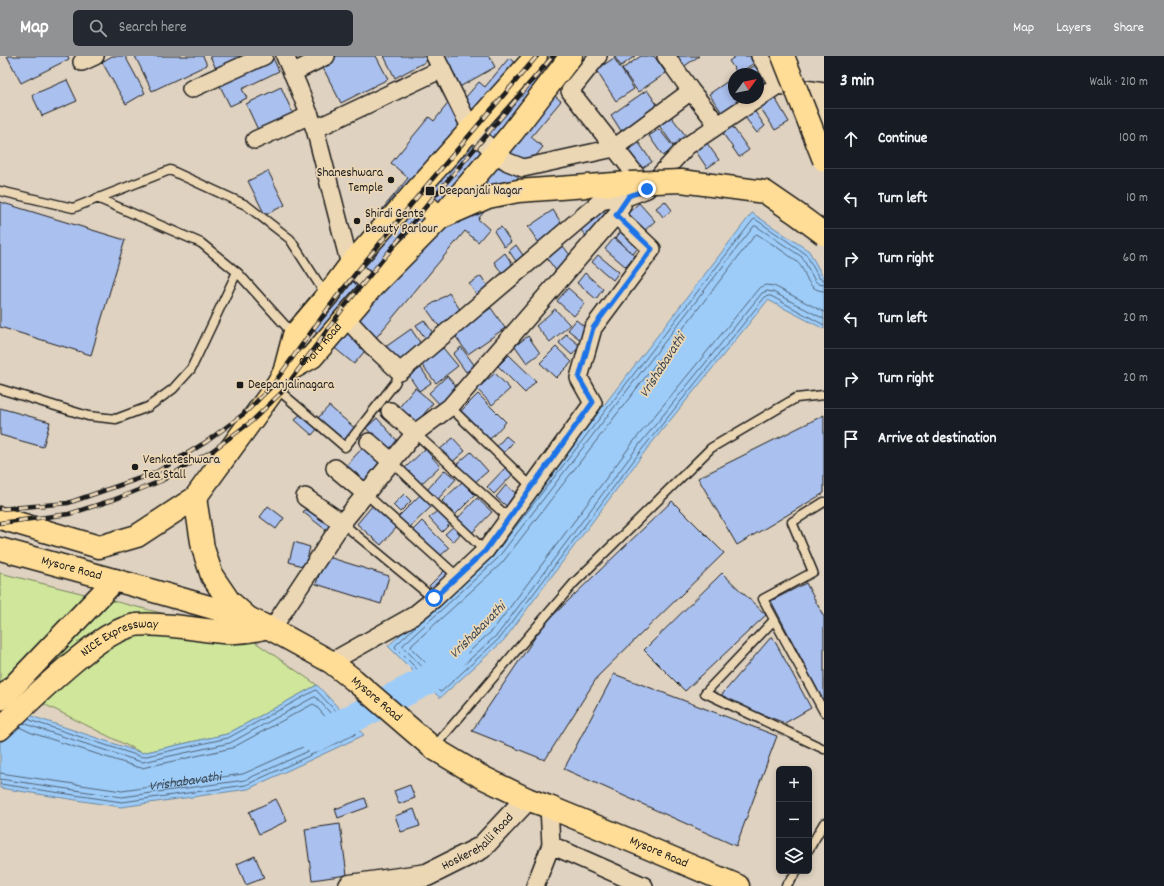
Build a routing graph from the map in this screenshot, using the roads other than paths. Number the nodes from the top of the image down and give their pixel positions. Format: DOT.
graph roads {
  1 [pos="264,56"];
  2 [pos="285,56"];
  3 [pos="326,56"];
  4 [pos="536,56"];
  5 [pos="543,56"];
  6 [pos="598,56"];
  7 [pos="666,56"];
  8 [pos="760,56"];
  9 [pos="783,56"];
  10 [pos="437,59"];
  11 [pos="566,62"];
  12 [pos="292,73"];
  13 [pos="778,85"];
  14 [pos="191,89"];
  15 [pos="691,91"];
  16 [pos="818,91"];
  17 [pos="824,118"];
  18 [pos="312,122"];
  19 [pos="718,125"];
  20 [pos="471,129"];
  21 [pos="255,140"];
  22 [pos="614,148"];
  23 [pos="495,153"];
  24 [pos="824,160"];
  25 [pos="635,189"];
  26 [pos="0,191"];
  27 [pos="413,194"];
  28 [pos="97,198"];
  29 [pos="616,215"];
  30 [pos="440,218"];
  31 [pos="824,234"];
  32 [pos="350,265"];
  33 [pos="237,272"];
  34 [pos="372,287"];
  35 [pos="327,296"];
  36 [pos="346,317"];
  37 [pos="294,335"];
  38 [pos="400,372"];
  39 [pos="280,381"];
  40 [pos="0,389"];
  41 [pos="824,396"];
  42 [pos="450,407"];
  43 [pos="390,411"];
  44 [pos="415,433"];
  45 [pos="369,442"];
  46 [pos="392,462"];
  47 [pos="335,468"];
  48 [pos="532,487"];
  49 [pos="366,494"];
  50 [pos="305,497"];
  51 [pos="195,498"];
  52 [pos="824,502"];
  53 [pos="0,518"];
  54 [pos="509,518"];
  55 [pos="342,523"];
  56 [pos="0,549"];
  57 [pos="485,551"];
  58 [pos="457,576"];
  59 [pos="115,580"];
  60 [pos="434,598"];
  61 [pos="774,620"];
  62 [pos="263,625"];
  63 [pos="331,662"];
  64 [pos="7,698"];
  65 [pos="824,712"];
  66 [pos="0,729"];
  67 [pos="431,746"];
  68 [pos="824,749"];
  69 [pos="527,799"];
  70 [pos="549,807"];
  71 [pos="824,823"];
  72 [pos="812,844"];
  73 [pos="551,845"];
  74 [pos="795,874"];
  75 [pos="618,881"];
  76 [pos="533,884"];
  77 [pos="350,886"];
  78 [pos="644,886"];
  79 [pos="738,886"];
  80 [pos="786,886"];
  1 -- 14 [label="street"];
  2 -- 12 [label="street"];
  3 -- 12 [label="street"];
  4 -- 20 [label="main road"];
  5 -- 11 [label="main road"];
  6 -- 22 [label="street"];
  7 -- 15 [label="street"];
  8 -- 13 [label="street"];
  9 -- 24 [label="main road, bridge"];
  10 -- 18 [label="street"];
  10 -- 20 [label="street"];
  11 -- 23 [label="main road, Chord Road"];
  12 -- 18 [label="street"];
  13 -- 16 [label="street"];
  13 -- 19 [label="street"];
  15 -- 19 [label="street"];
  15 -- 22 [label="street"];
  16 -- 17 [label="street"];
  18 -- 21 [label="street"];
  18 -- 32 [label="street"];
  19 -- 25 [label="street"];
  20 -- 23 [label="street"];
  20 -- 27 [label="main road"];
  22 -- 23 [label="street"];
  22 -- 25 [label="street"];
  23 -- 30 [label="main road, Chord Road"];
  25 -- 29 [label="street"];
  25 -- 30 [label="main road"];
  25 -- 31 [label="main road, bridge"];
  25 -- 38 [label="street"];
  26 -- 28 [label="lane"];
  27 -- 30 [label="main road"];
  27 -- 32 [label="main road"];
  28 -- 33 [label="lane"];
  28 -- 35 [label="lane"];
  29 -- 42 [label="street"];
  29 -- 48 [label="street"];
  30 -- 34 [label="main road, Chord Road"];
  32 -- 34 [label="street"];
  32 -- 35 [label="main road"];
  33 -- 37 [label="lane"];
  33 -- 40 [label="lane"];
  34 -- 36 [label="main road, Chord Road"];
  35 -- 37 [label="main road"];
  36 -- 38 [label="street"];
  36 -- 39 [label="main road, Chord Road"];
  37 -- 39 [label="main road"];
  38 -- 39 [label="lane"];
  39 -- 51 [label="main road, Chord Road"];
  41 -- 67 [label="lane"];
  42 -- 44 [label="street"];
  42 -- 48 [label="lane"];
  43 -- 44 [label="street"];
  44 -- 46 [label="street"];
  44 -- 54 [label="lane"];
  45 -- 46 [label="street"];
  46 -- 49 [label="street"];
  46 -- 57 [label="lane"];
  47 -- 49 [label="street"];
  48 -- 54 [label="street"];
  49 -- 55 [label="street"];
  49 -- 58 [label="lane"];
  50 -- 55 [label="street"];
  51 -- 53 [label="main road"];
  51 -- 62 [label="main road"];
  52 -- 61 [label="lane"];
  54 -- 57 [label="street"];
  55 -- 60 [label="lane"];
  55 -- 62 [label="street"];
  56 -- 59 [label="main road, Mysore Road"];
  57 -- 58 [label="street"];
  58 -- 60 [label="street"];
  59 -- 62 [label="main road, Mysore Road"];
  59 -- 64 [label="main road, NICE Expressway"];
  60 -- 63 [label="street"];
  61 -- 65 [label="lane"];
  61 -- 68 [label="lane"];
  62 -- 63 [label="main road, Mysore Road"];
  62 -- 64 [label="main road, NICE Expressway"];
  63 -- 67 [label="main road, Mysore Road"];
  64 -- 66 [label="main road, NICE Expressway"];
  67 -- 69 [label="main road, Mysore Road"];
  69 -- 70 [label="main road, Mysore Road"];
  69 -- 77 [label="street, Hoskerehalli Road"];
  70 -- 73 [label="street"];
  70 -- 79 [label="main road, Mysore Road"];
  71 -- 72 [label="lane"];
  73 -- 75 [label="street"];
  73 -- 76 [label="street"];
  74 -- 80 [label="lane"];
  75 -- 78 [label="street"];
}
